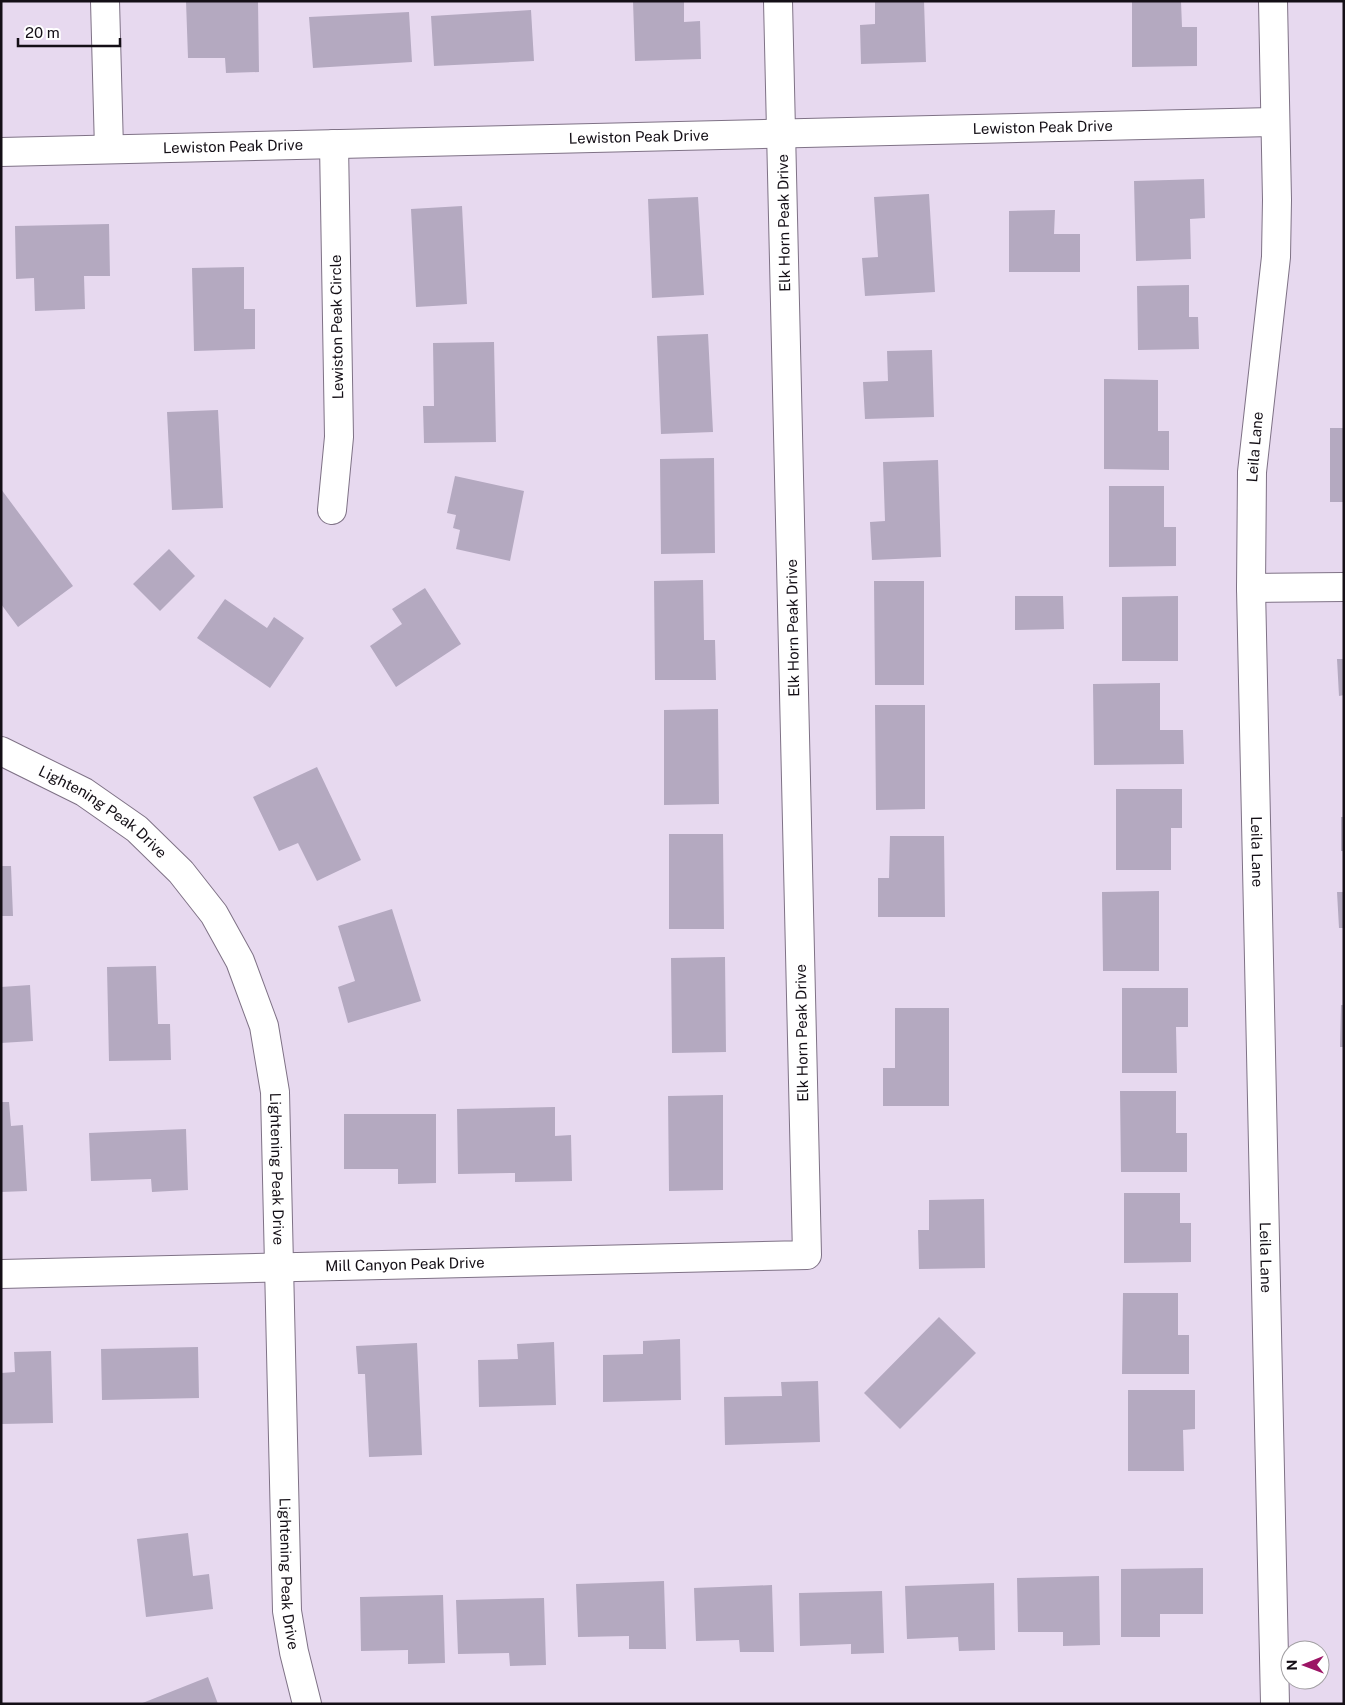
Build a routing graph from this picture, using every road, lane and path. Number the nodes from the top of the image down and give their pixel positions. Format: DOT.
graph roads {
  1 [pos="105,1"];
  2 [pos="778,1"];
  3 [pos="1274,1"];
  4 [pos="1275,122"];
  5 [pos="782,133"];
  6 [pos="334,144"];
  7 [pos="109,150"];
  8 [pos="1,152"];
  9 [pos="332,510"];
  10 [pos="1344,587"];
  11 [pos="1251,588"];
  12 [pos="1,751"];
  13 [pos="807,1255"];
  14 [pos="280,1267"];
  15 [pos="1,1274"];
  16 [pos="308,1704"];
  17 [pos="1275,1704"];
  1 -- 7 [label="street"];
  2 -- 5 [label="street, Elk Horn Peak Drive"];
  3 -- 4 [label="street, Leila Lane"];
  4 -- 5 [label="street, Lewiston Peak Drive"];
  4 -- 11 [label="street, Leila Lane"];
  5 -- 6 [label="street, Lewiston Peak Drive"];
  5 -- 13 [label="street, Elk Horn Peak Drive"];
  6 -- 7 [label="street, Lewiston Peak Drive"];
  6 -- 9 [label="street, Lewiston Peak Circle"];
  7 -- 8 [label="street, Lewiston Peak Drive"];
  10 -- 11 [label="street"];
  11 -- 17 [label="street, Leila Lane"];
  12 -- 14 [label="street, Lightening Peak Drive"];
  13 -- 14 [label="street, Mill Canyon Peak Drive"];
  14 -- 15 [label="street, Mill Canyon Peak Drive"];
  14 -- 16 [label="street, Lightening Peak Drive"];
}
